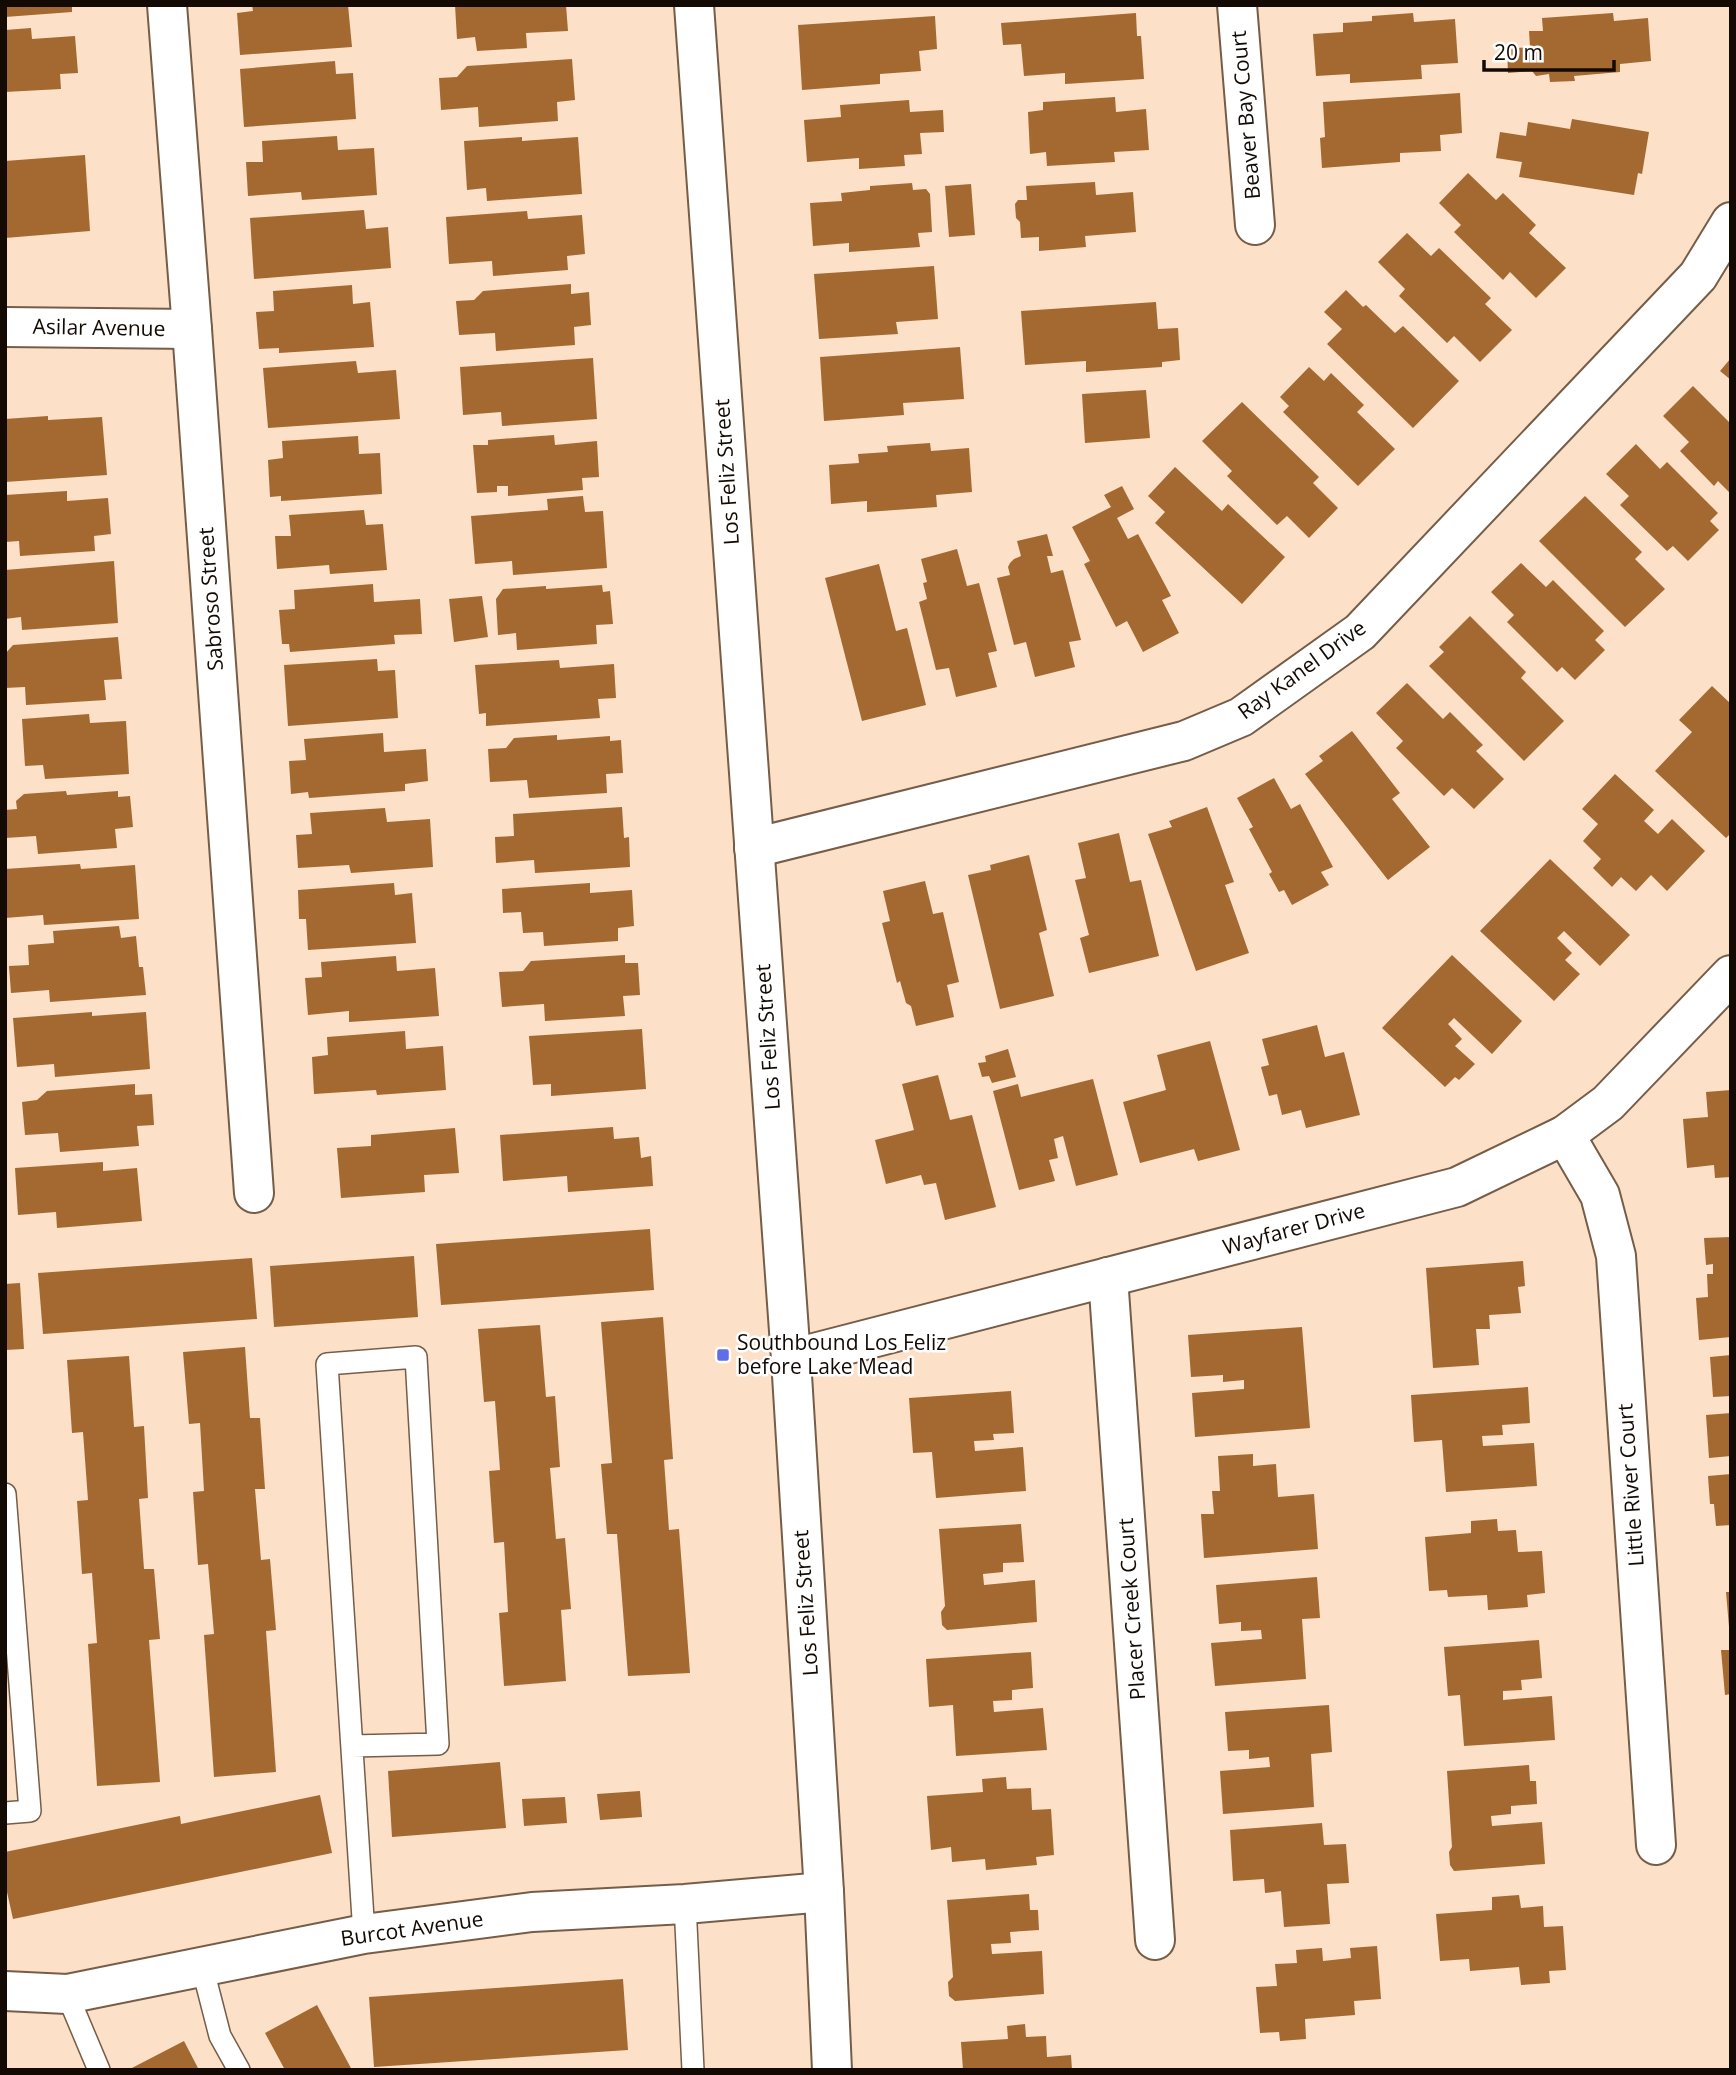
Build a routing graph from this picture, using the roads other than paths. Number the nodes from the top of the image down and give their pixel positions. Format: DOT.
graph roads {
  1 [pos="167,5"];
  2 [pos="694,5"];
  3 [pos="1237,5"];
  4 [pos="1731,222"];
  5 [pos="1255,226"];
  6 [pos="5,327"];
  7 [pos="192,329"];
  8 [pos="754,848"];
  9 [pos="1731,975"];
  10 [pos="1565,1135"];
  11 [pos="254,1193"];
  12 [pos="1108,1277"];
  13 [pos="791,1359"];
  14 [pos="5,1494"];
  15 [pos="352,1746"];
  16 [pos="5,1813"];
  17 [pos="1656,1845"];
  18 [pos="824,1892"];
  19 [pos="685,1904"];
  20 [pos="364,1934"];
  21 [pos="1155,1940"];
  22 [pos="202,1966"];
  23 [pos="5,1991"];
  24 [pos="67,1994"];
  25 [pos="99,2070"];
  26 [pos="239,2070"];
  27 [pos="693,2070"];
  28 [pos="832,2070"];
  1 -- 7 [label="street, Sabroso Street"];
  2 -- 8 [label="street, Los Feliz Street"];
  3 -- 5 [label="street, Beaver Bay Court"];
  4 -- 8 [label="street, Ray Kanel Drive"];
  6 -- 7 [label="street, Asilar Avenue"];
  7 -- 11 [label="street, Sabroso Street"];
  8 -- 13 [label="street, Los Feliz Street"];
  9 -- 10 [label="street, Wayfarer Drive"];
  10 -- 12 [label="street, Wayfarer Drive"];
  10 -- 17 [label="street, Little River Court"];
  12 -- 13 [label="street, Wayfarer Drive"];
  12 -- 21 [label="street, Placer Creek Court"];
  13 -- 18 [label="street, Los Feliz Street"];
  14 -- 16 [label="lane"];
  15 -- 15 [label="lane"];
  15 -- 20 [label="lane"];
  18 -- 19 [label="street, Burcot Avenue"];
  18 -- 28 [label="street, Los Feliz Street"];
  19 -- 20 [label="street, Burcot Avenue"];
  19 -- 27 [label="lane"];
  20 -- 22 [label="street, Burcot Avenue"];
  22 -- 24 [label="street, Burcot Avenue"];
  22 -- 26 [label="lane"];
  23 -- 24 [label="street, Burcot Avenue"];
  24 -- 25 [label="lane"];
}
